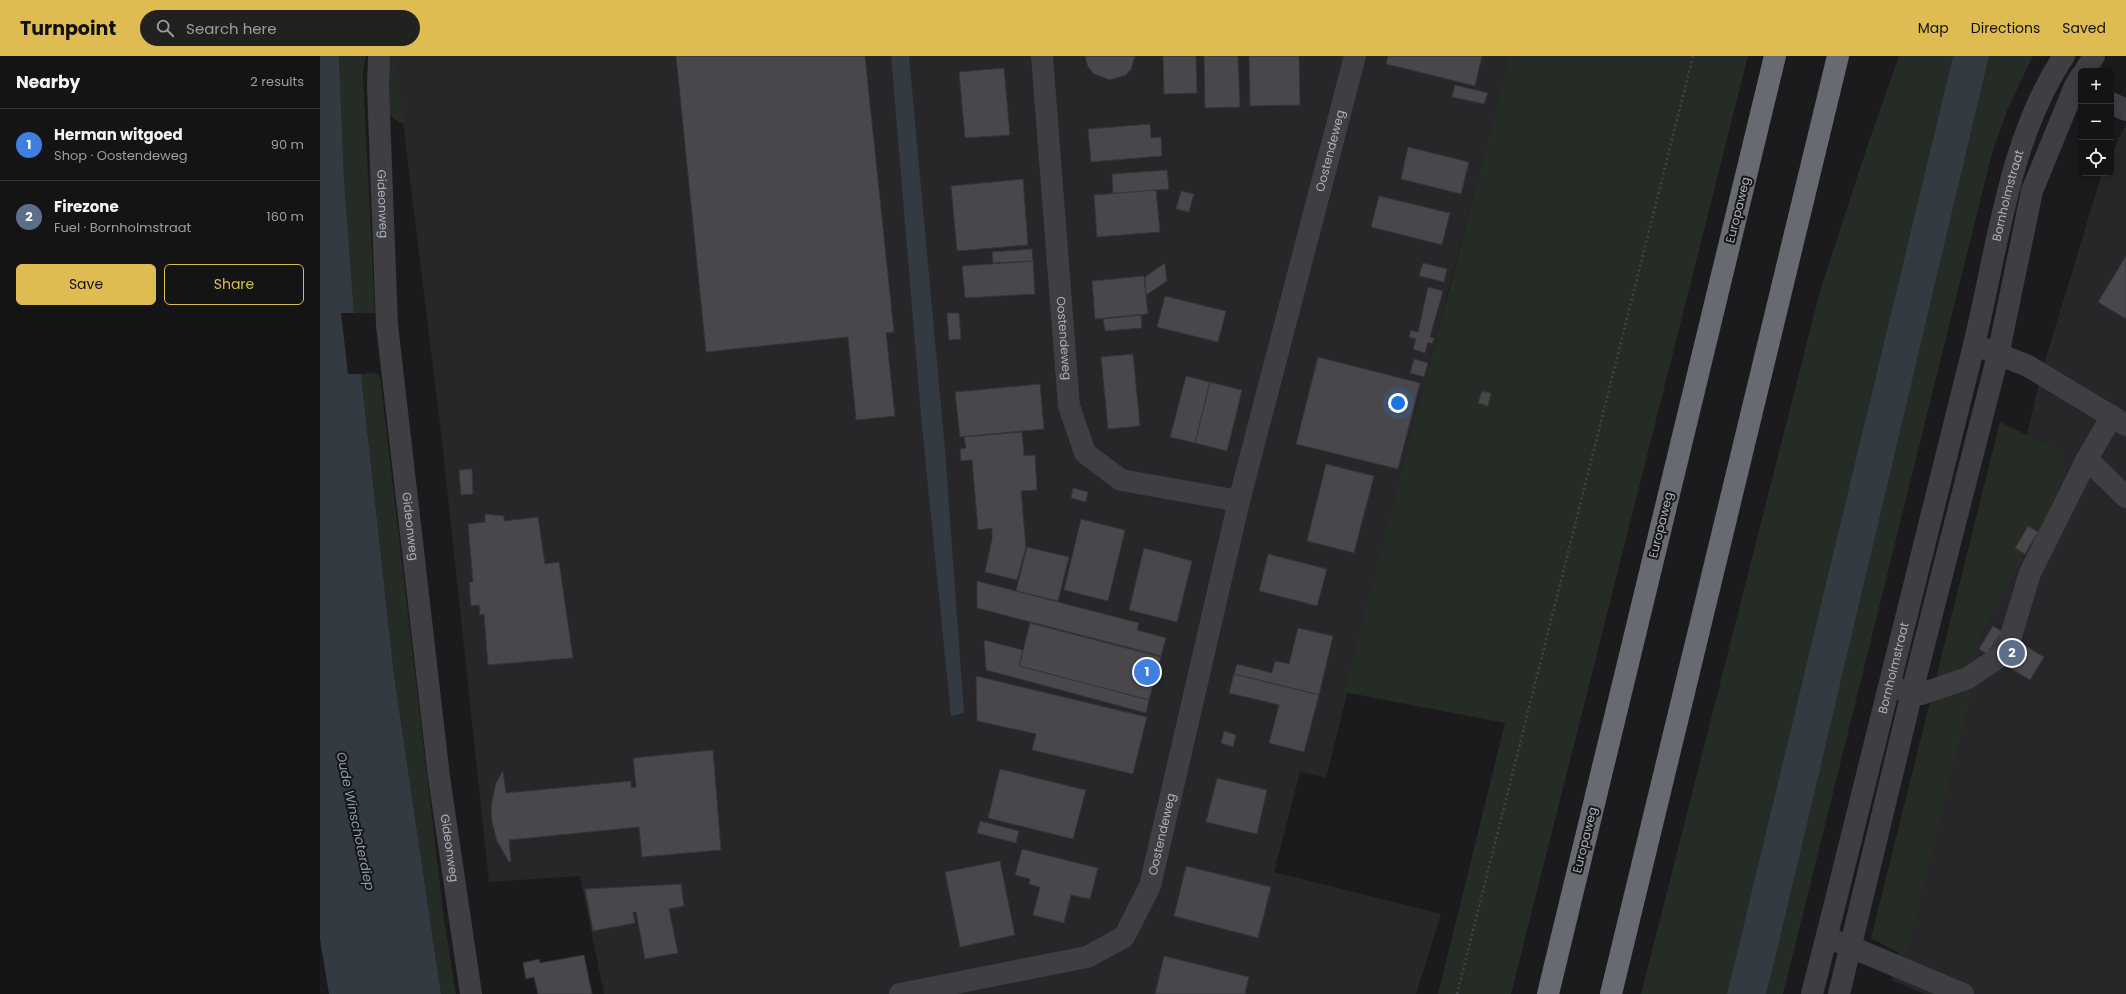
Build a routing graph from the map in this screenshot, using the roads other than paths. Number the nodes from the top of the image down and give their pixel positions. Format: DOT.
graph roads {
  1 [pos="379,56"];
  2 [pos="1042,56"];
  3 [pos="1355,56"];
  4 [pos="1775,56"];
  5 [pos="1838,56"];
  6 [pos="2064,56"];
  7 [pos="2094,56"];
  8 [pos="2087,68"];
  9 [pos="2078,86"];
  10 [pos="2113,104"];
  11 [pos="2126,110"];
  12 [pos="1975,343"];
  13 [pos="1998,355"];
  14 [pos="2119,421"];
  15 [pos="2087,459"];
  16 [pos="2126,497"];
  17 [pos="1239,501"];
  18 [pos="2011,636"];
  19 [pos="1996,659"];
  20 [pos="1887,686"];
  21 [pos="1912,692"];
  22 [pos="1826,938"];
  23 [pos="1851,946"];
  24 [pos="471,994"];
  25 [pos="900,994"];
  26 [pos="1548,994"];
  27 [pos="1611,994"];
  28 [pos="1812,994"];
  29 [pos="1839,994"];
  30 [pos="1963,994"];
  1 -- 24 [label="street, Gideonweg"];
  2 -- 17 [label="street, Oostendeweg"];
  3 -- 17 [label="street, Oostendeweg"];
  4 -- 26 [label="highway, Europaweg"];
  5 -- 27 [label="highway"];
  6 -- 12 [label="street, Bornholmstraat"];
  7 -- 8 [label="street, Bornholmstraat"];
  9 -- 13 [label="street, Bornholmstraat"];
  10 -- 11 [label="street"];
  12 -- 13 [label="street"];
  12 -- 20 [label="street, Bornholmstraat"];
  13 -- 14 [label="street"];
  13 -- 21 [label="street, Bornholmstraat"];
  14 -- 15 [label="street"];
  15 -- 16 [label="street"];
  15 -- 18 [label="street"];
  17 -- 25 [label="street, Oostendeweg"];
  19 -- 21 [label="street"];
  20 -- 21 [label="street"];
  20 -- 22 [label="street, Bornholmstraat"];
  21 -- 23 [label="street, Bornholmstraat"];
  22 -- 23 [label="street"];
  22 -- 28 [label="street, Bornholmstraat"];
  23 -- 29 [label="street, Bornholmstraat"];
  23 -- 30 [label="street"];
}
